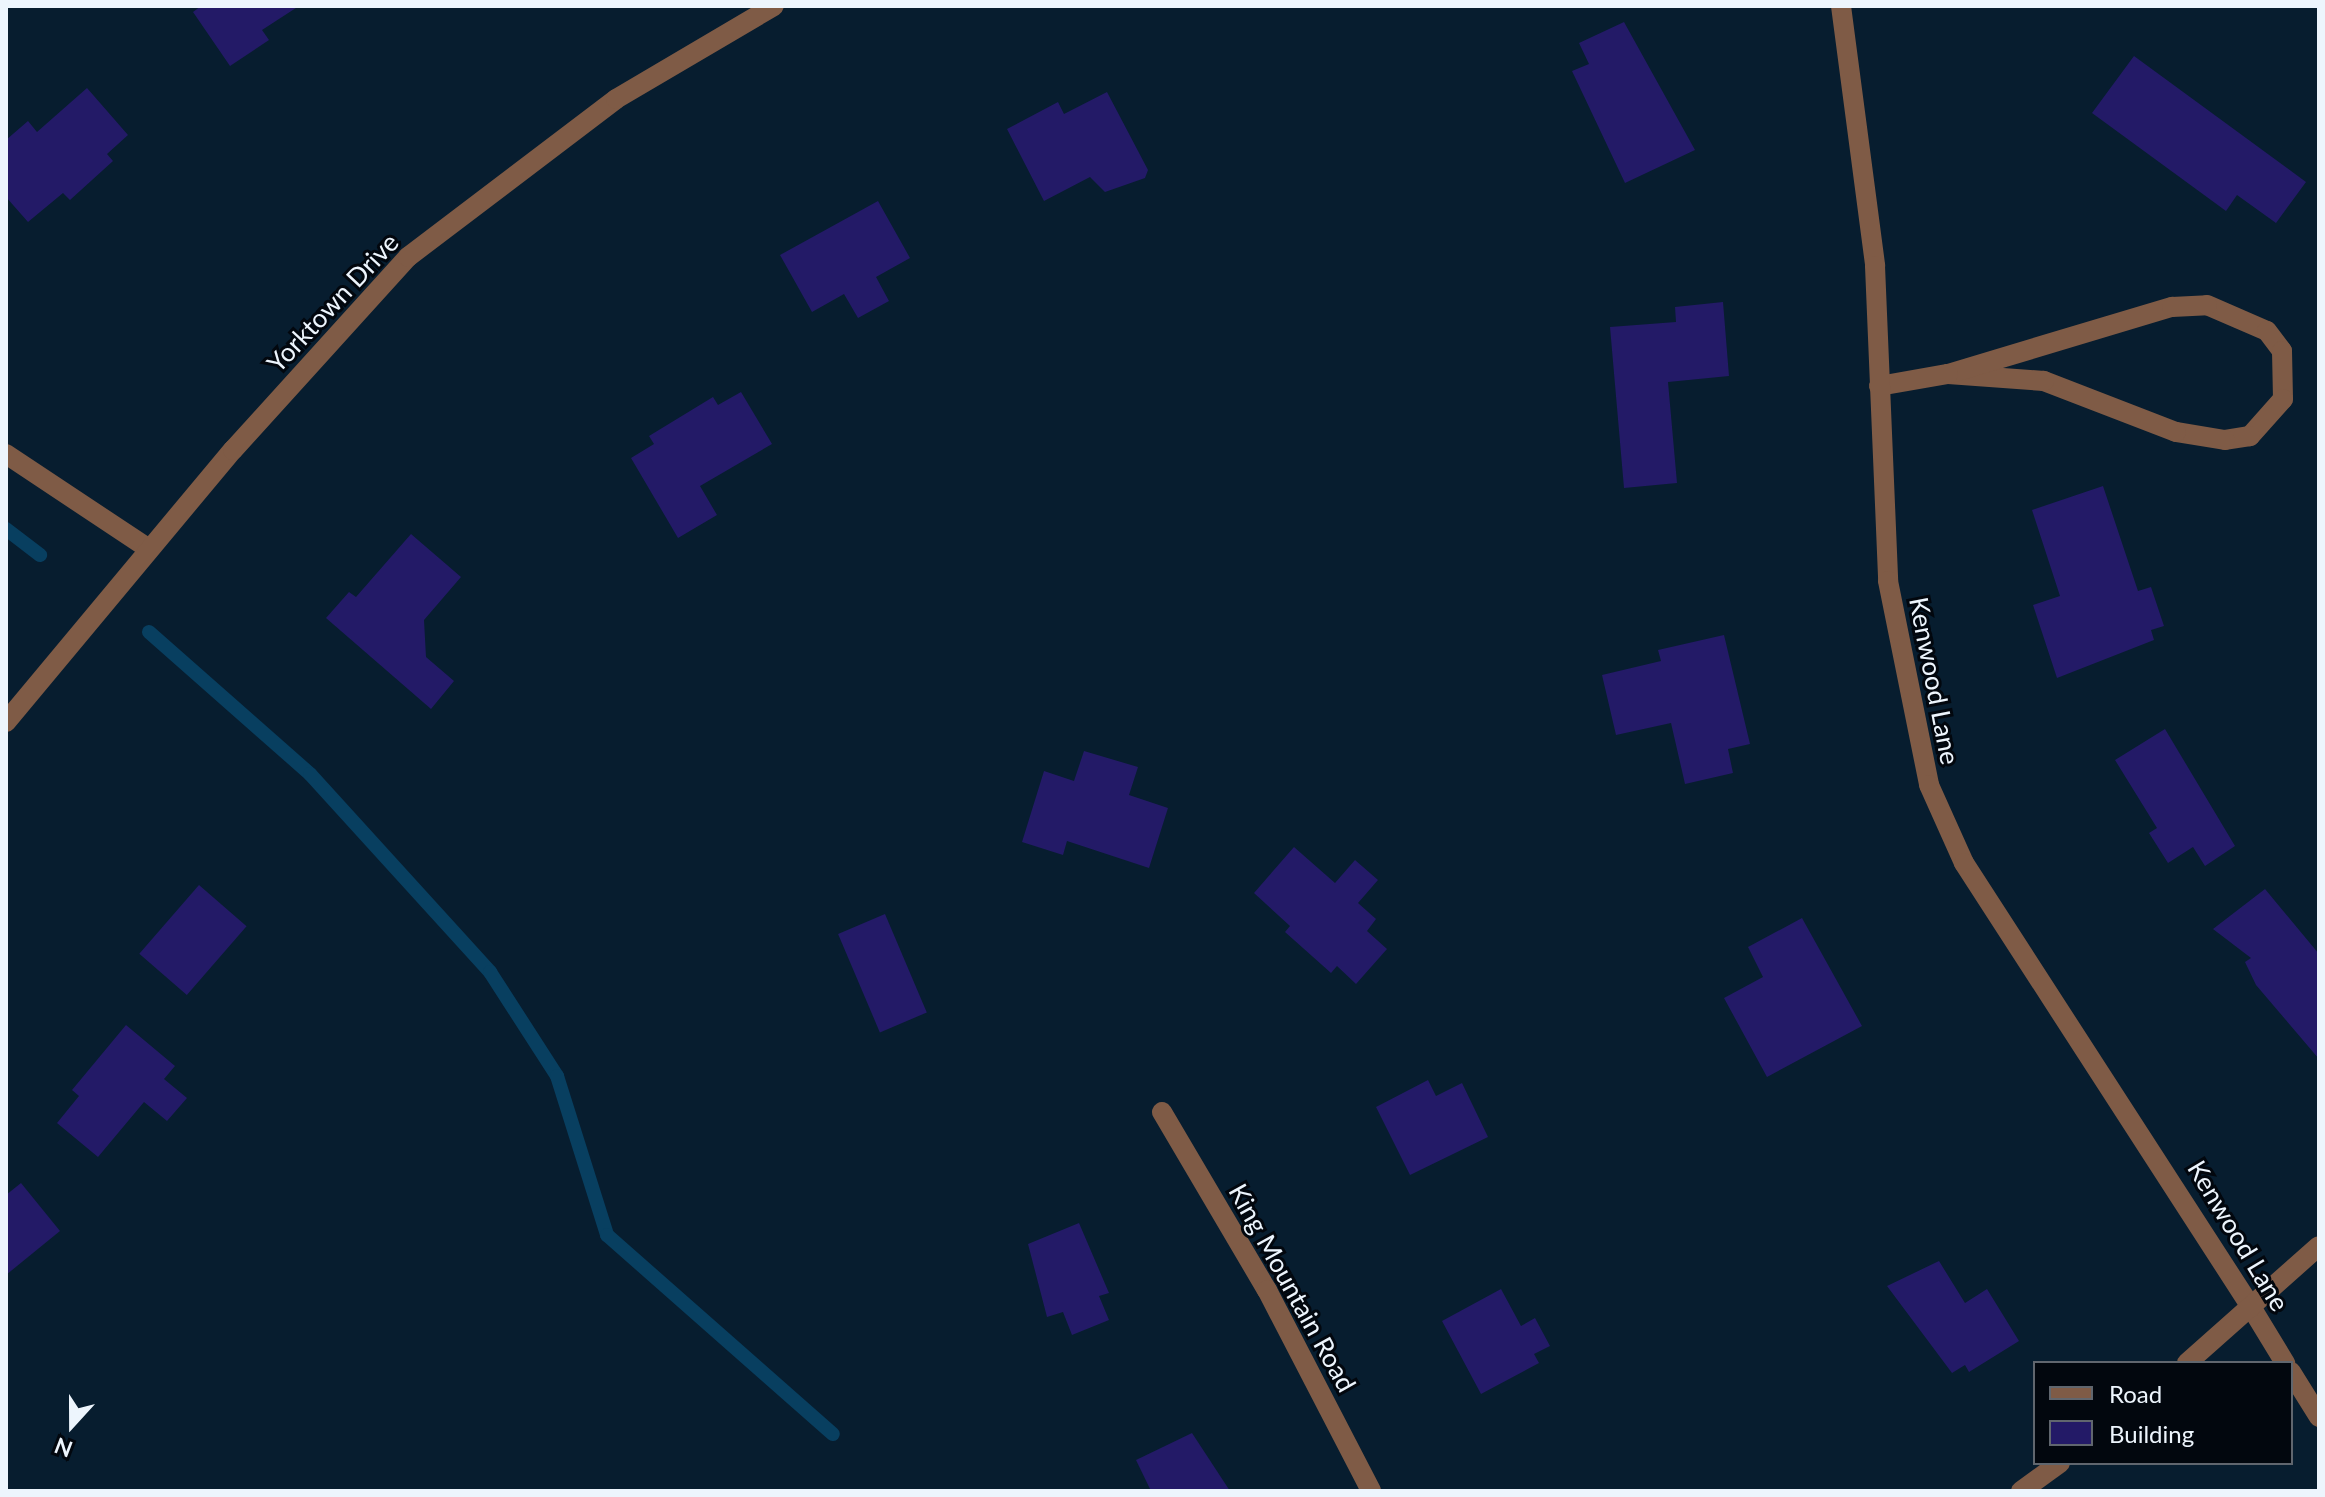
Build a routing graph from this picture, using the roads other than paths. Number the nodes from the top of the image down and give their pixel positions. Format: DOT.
graph roads {
  1 [pos="774,6"];
  2 [pos="1841,6"];
  3 [pos="1948,374"];
  4 [pos="1879,386"];
  5 [pos="6,454"];
  6 [pos="149,549"];
  7 [pos="6,722"];
  8 [pos="1162,1112"];
  9 [pos="2319,1246"];
  10 [pos="2251,1307"];
  11 [pos="2189,1361"];
  12 [pos="2284,1361"];
  13 [pos="2293,1375"];
  14 [pos="2319,1417"];
  15 [pos="2057,1465"];
  16 [pos="1371,1491"];
  17 [pos="2021,1491"];
  1 -- 6 [label="street, Yorktown Drive"];
  2 -- 4 [label="street, Kenwood Lane"];
  3 -- 3 [label="street"];
  3 -- 4 [label="street"];
  4 -- 10 [label="street, Kenwood Lane"];
  5 -- 6 [label="street"];
  6 -- 7 [label="street, Yorktown Drive"];
  8 -- 16 [label="street, King Mountain Road"];
  9 -- 10 [label="street"];
  10 -- 11 [label="street"];
  10 -- 12 [label="street, Kenwood Lane"];
  13 -- 14 [label="street"];
  15 -- 17 [label="street"];
}
